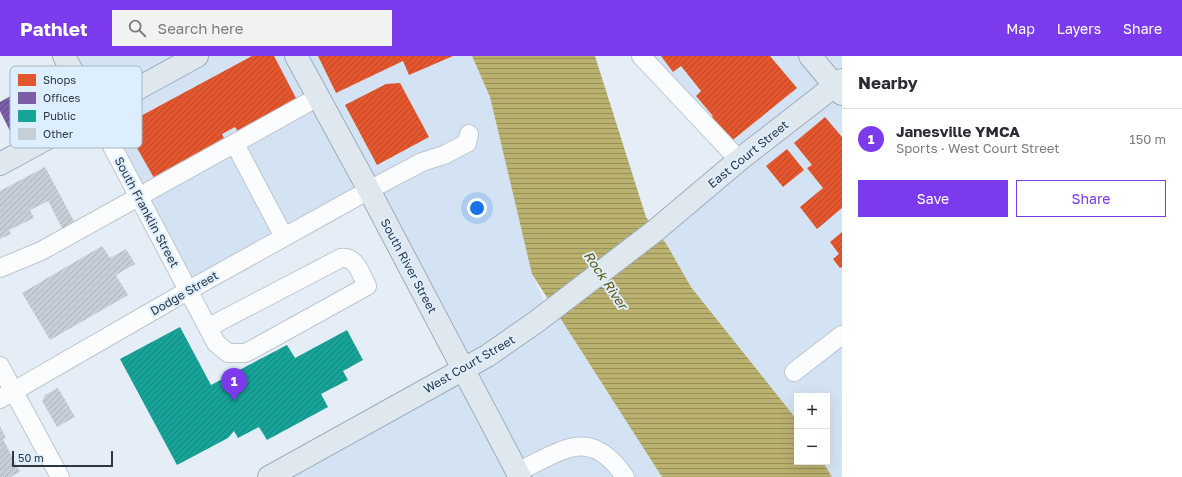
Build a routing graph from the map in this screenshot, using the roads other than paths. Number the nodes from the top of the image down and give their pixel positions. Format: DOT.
graph roads {
  1 [pos="64,56"];
  2 [pos="296,56"];
  3 [pos="641,56"];
  4 [pos="810,56"];
  5 [pos="191,57"];
  6 [pos="69,66"];
  7 [pos="142,85"];
  8 [pos="840,87"];
  9 [pos="318,97"];
  10 [pos="469,134"];
  11 [pos="235,144"];
  12 [pos="29,148"];
  13 [pos="113,148"];
  14 [pos="739,160"];
  15 [pos="0,164"];
  16 [pos="369,190"];
  17 [pos="140,197"];
  18 [pos="656,230"];
  19 [pos="284,237"];
  20 [pos="0,268"];
  21 [pos="189,290"];
  22 [pos="209,327"];
  23 [pos="842,335"];
  24 [pos="0,366"];
  25 [pos="463,369"];
  26 [pos="794,372"];
  27 [pos="7,395"];
  28 [pos="281,474"];
  29 [pos="518,475"];
  30 [pos="60,477"];
  31 [pos="625,477"];
  1 -- 6 [label="main road"];
  2 -- 9 [label="main road, South River Street"];
  3 -- 14 [label="street"];
  4 -- 8 [label="main road"];
  5 -- 7 [label="main road"];
  8 -- 14 [label="main road, East Court Street"];
  9 -- 11 [label="street"];
  9 -- 16 [label="main road, South River Street"];
  10 -- 16 [label="street, Dodge Street"];
  11 -- 17 [label="street"];
  11 -- 19 [label="street"];
  12 -- 15 [label="main road"];
  13 -- 17 [label="street, South Franklin Street"];
  14 -- 18 [label="main road, East Court Street"];
  16 -- 19 [label="street, Dodge Street"];
  16 -- 25 [label="main road, South River Street"];
  17 -- 20 [label="street"];
  17 -- 21 [label="street, South Franklin Street"];
  18 -- 25 [label="main road, West Court Street"];
  19 -- 21 [label="street, Dodge Street"];
  21 -- 22 [label="street, South Franklin Street"];
  21 -- 27 [label="street, Dodge Street"];
  22 -- 22 [label="street, South Franklin Street"];
  23 -- 26 [label="street"];
  24 -- 27 [label="street"];
  25 -- 28 [label="main road, West Court Street"];
  25 -- 29 [label="main road, South River Street"];
  27 -- 30 [label="street"];
  29 -- 31 [label="street"];
}
